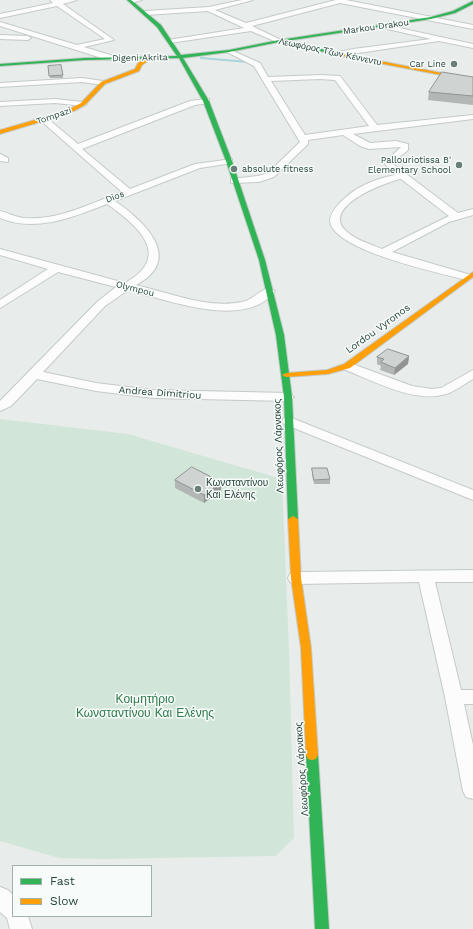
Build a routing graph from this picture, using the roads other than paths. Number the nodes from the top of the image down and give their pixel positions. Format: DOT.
graph roads {
  1 [pos="74,0"];
  2 [pos="133,0"];
  3 [pos="250,0"];
  4 [pos="342,0"];
  5 [pos="56,1"];
  6 [pos="470,1"];
  7 [pos="209,8"];
  8 [pos="145,13"];
  9 [pos="0,16"];
  10 [pos="431,18"];
  11 [pos="0,24"];
  12 [pos="381,26"];
  13 [pos="473,27"];
  14 [pos="247,28"];
  15 [pos="0,38"];
  16 [pos="42,38"];
  17 [pos="438,39"];
  18 [pos="279,41"];
  19 [pos="172,45"];
  20 [pos="473,46"];
  21 [pos="73,47"];
  22 [pos="229,51"];
  23 [pos="341,54"];
  24 [pos="88,56"];
  25 [pos="180,57"];
  26 [pos="128,58"];
  27 [pos="151,58"];
  28 [pos="140,64"];
  29 [pos="0,65"];
  30 [pos="266,79"];
  31 [pos="473,80"];
  32 [pos="103,83"];
  33 [pos="0,85"];
  34 [pos="206,101"];
  35 [pos="0,104"];
  36 [pos="82,104"];
  37 [pos="473,117"];
  38 [pos="44,120"];
  39 [pos="375,128"];
  40 [pos="0,132"];
  41 [pos="346,133"];
  42 [pos="305,138"];
  43 [pos="76,148"];
  44 [pos="228,161"];
  45 [pos="402,176"];
  46 [pos="234,181"];
  47 [pos="128,192"];
  48 [pos="108,200"];
  49 [pos="473,212"];
  50 [pos="0,214"];
  51 [pos="455,216"];
  52 [pos="0,252"];
  53 [pos="384,252"];
  54 [pos="55,269"];
  55 [pos="470,275"];
  56 [pos="128,286"];
  57 [pos="269,291"];
  58 [pos="0,305"];
  59 [pos="272,305"];
  60 [pos="230,306"];
  61 [pos="247,306"];
  62 [pos="276,317"];
  63 [pos="347,366"];
  64 [pos="33,374"];
  65 [pos="473,374"];
  66 [pos="286,375"];
  67 [pos="288,397"];
  68 [pos="0,407"];
  69 [pos="289,421"];
  70 [pos="473,495"];
  71 [pos="473,576"];
  72 [pos="426,577"];
  73 [pos="296,578"];
  74 [pos="454,697"];
  75 [pos="473,697"];
  76 [pos="473,790"];
  77 [pos="0,897"];
  78 [pos="12,909"];
  79 [pos="17,917"];
  80 [pos="21,929"];
  81 [pos="322,929"];
  1 -- 5 [label="street"];
  2 -- 8 [label="main road, Λεωφόρος Λάρνακος"];
  3 -- 7 [label="street"];
  4 -- 10 [label="street"];
  4 -- 14 [label="street"];
  5 -- 9 [label="street"];
  5 -- 21 [label="street"];
  6 -- 10 [label="main road, Markou Drakou"];
  7 -- 8 [label="street"];
  7 -- 14 [label="street, Λεωφόρος Τζων Κέννεντυ"];
  8 -- 19 [label="main road, Λεωφόρος Λάρνακος"];
  10 -- 12 [label="main road, Markou Drakou"];
  10 -- 13 [label="street"];
  11 -- 16 [label="street"];
  12 -- 17 [label="street"];
  12 -- 18 [label="main road, Markou Drakou"];
  14 -- 18 [label="street, Λεωφόρος Τζων Κέννεντυ"];
  14 -- 19 [label="street"];
  15 -- 16 [label="street"];
  16 -- 21 [label="street"];
  17 -- 20 [label="street"];
  17 -- 23 [label="street"];
  18 -- 22 [label="main road, Digeni Akrita"];
  18 -- 23 [label="main road, Λεωφόρος Τζων Κέννεντυ"];
  19 -- 25 [label="main road, Λεωφόρος Λάρνακος"];
  19 -- 27 [label="main road"];
  21 -- 24 [label="street"];
  22 -- 25 [label="main road, Digeni Akrita"];
  22 -- 30 [label="street"];
  23 -- 31 [label="main road, Λεωφόρος Τζων Κέννεντυ"];
  24 -- 26 [label="main road, Digeni Akrita"];
  24 -- 29 [label="main road, Digeni Akrita"];
  25 -- 27 [label="main road, Digeni Akrita"];
  25 -- 34 [label="main road, Λεωφόρος Λάρνακος"];
  26 -- 27 [label="main road, Digeni Akrita"];
  26 -- 28 [label="main road"];
  27 -- 28 [label="main road, Tompazi"];
  28 -- 32 [label="main road, Tompazi"];
  30 -- 39 [label="street"];
  30 -- 42 [label="street"];
  32 -- 33 [label="street"];
  32 -- 36 [label="main road, Tompazi"];
  34 -- 43 [label="street"];
  34 -- 44 [label="main road, Λεωφόρος Λάρνακος"];
  35 -- 36 [label="street"];
  36 -- 38 [label="main road, Tompazi"];
  37 -- 39 [label="street"];
  38 -- 40 [label="main road, Tompazi"];
  38 -- 43 [label="street"];
  39 -- 41 [label="street"];
  41 -- 42 [label="street"];
  41 -- 45 [label="street"];
  42 -- 46 [label="street"];
  43 -- 47 [label="street"];
  44 -- 46 [label="main road, Λεωφόρος Λάρνακος"];
  44 -- 47 [label="street, Dios"];
  45 -- 51 [label="street"];
  45 -- 53 [label="street"];
  46 -- 57 [label="main road, Λεωφόρος Λάρνακος"];
  47 -- 48 [label="street, Dios"];
  48 -- 50 [label="street, Dios"];
  48 -- 56 [label="street"];
  49 -- 51 [label="street"];
  51 -- 53 [label="street"];
  52 -- 54 [label="street, Olympou"];
  53 -- 55 [label="street"];
  54 -- 56 [label="street, Olympou"];
  54 -- 58 [label="street"];
  55 -- 63 [label="main road, Lordou Vyronos"];
  56 -- 60 [label="street, Olympou"];
  56 -- 64 [label="street"];
  57 -- 59 [label="main road, Λεωφόρος Λάρνακος"];
  57 -- 60 [label="street, Olympou"];
  59 -- 61 [label="street"];
  59 -- 62 [label="main road, Λεωφόρος Λάρνακος"];
  60 -- 61 [label="street"];
  61 -- 62 [label="street"];
  62 -- 66 [label="main road, Λεωφόρος Λάρνακος"];
  63 -- 65 [label="street"];
  63 -- 66 [label="main road, Lordou Vyronos"];
  64 -- 67 [label="street, Andrea Dimitriou"];
  64 -- 68 [label="street"];
  66 -- 67 [label="main road, Λεωφόρος Λάρνακος"];
  67 -- 69 [label="main road, Λεωφόρος Λάρνακος"];
  69 -- 70 [label="street"];
  69 -- 73 [label="main road, Λεωφόρος Λάρνακος"];
  71 -- 72 [label="street"];
  72 -- 73 [label="street"];
  72 -- 74 [label="street"];
  73 -- 81 [label="main road, Λεωφόρος Λάρνακος"];
  74 -- 75 [label="street"];
  74 -- 76 [label="street"];
  77 -- 78 [label="street"];
  79 -- 80 [label="street"];
}
